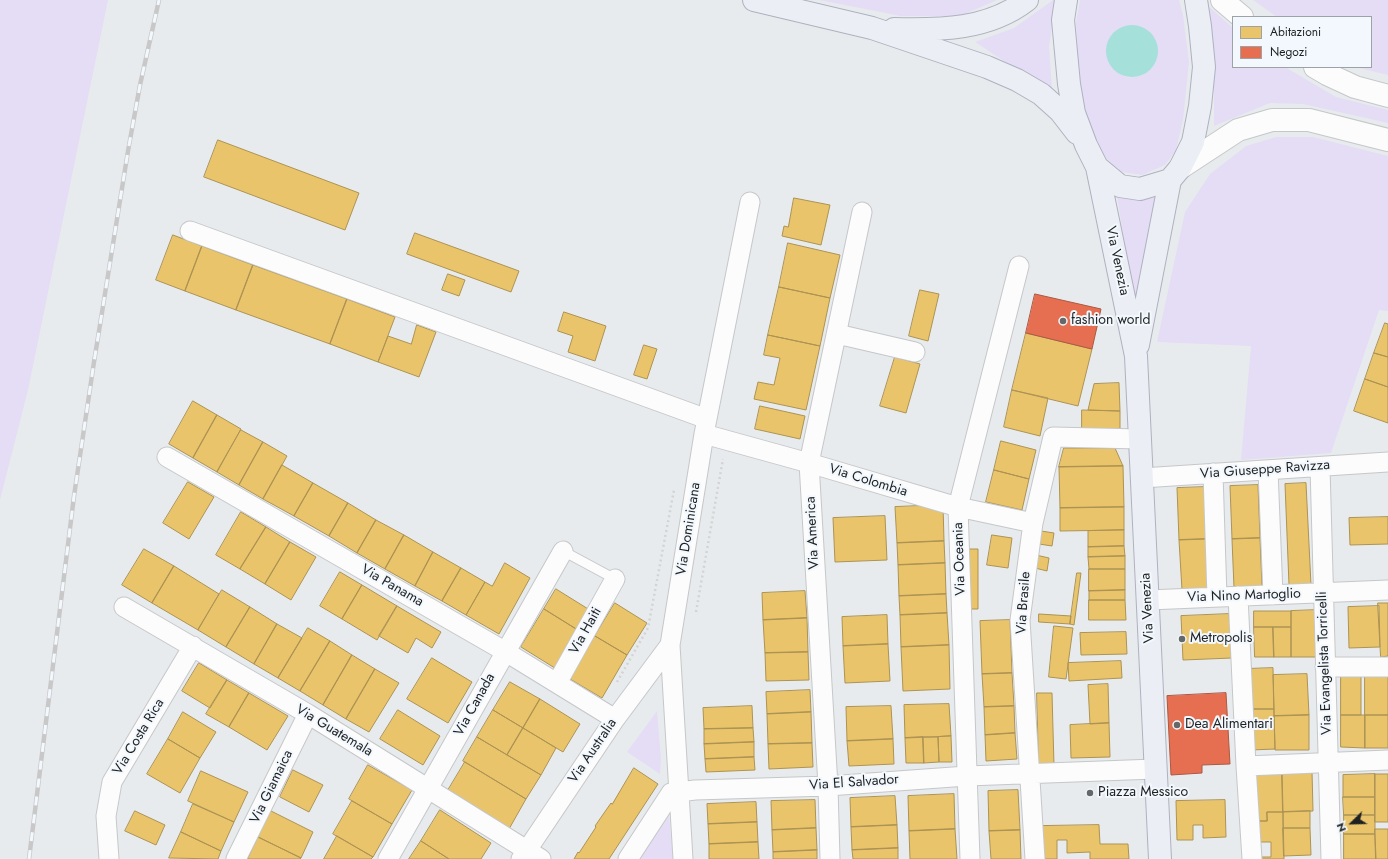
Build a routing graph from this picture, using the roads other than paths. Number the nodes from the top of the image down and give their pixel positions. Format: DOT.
graph roads {
  1 [pos="754,0"];
  2 [pos="1027,0"];
  3 [pos="1066,0"];
  4 [pos="1196,0"];
  5 [pos="1222,0"];
  6 [pos="1241,16"];
  7 [pos="872,28"];
  8 [pos="1317,68"];
  9 [pos="1388,96"];
  10 [pos="1388,140"];
  11 [pos="1086,145"];
  12 [pos="1097,167"];
  13 [pos="1175,174"];
  14 [pos="750,202"];
  15 [pos="862,212"];
  16 [pos="190,231"];
  17 [pos="1019,266"];
  18 [pos="837,334"];
  19 [pos="915,352"];
  20 [pos="1136,356"];
  21 [pos="705,426"];
  22 [pos="1140,439"];
  23 [pos="167,457"];
  24 [pos="1388,462"];
  25 [pos="809,463"];
  26 [pos="1320,467"];
  27 [pos="1268,470"];
  28 [pos="1214,473"];
  29 [pos="1142,478"];
  30 [pos="958,507"];
  31 [pos="1033,523"];
  32 [pos="563,551"];
  33 [pos="615,579"];
  34 [pos="1388,590"];
  35 [pos="1323,592"];
  36 [pos="1273,595"];
  37 [pos="1238,596"];
  38 [pos="1217,597"];
  39 [pos="1148,600"];
  40 [pos="124,607"];
  41 [pos="670,645"];
  42 [pos="193,646"];
  43 [pos="506,652"];
  44 [pos="1325,666"];
  45 [pos="1388,666"];
  46 [pos="557,683"];
  47 [pos="308,714"];
  48 [pos="615,719"];
  49 [pos="1388,760"];
  50 [pos="1328,762"];
  51 [pos="1246,766"];
  52 [pos="1155,770"];
  53 [pos="1030,774"];
  54 [pos="967,776"];
  55 [pos="828,786"];
  56 [pos="428,789"];
  57 [pos="679,792"];
  58 [pos="530,856"];
  59 [pos="109,859"];
  60 [pos="236,859"];
  61 [pos="388,859"];
  62 [pos="628,859"];
  63 [pos="683,859"];
  64 [pos="830,859"];
  65 [pos="970,859"];
  66 [pos="1035,859"];
  67 [pos="1160,859"];
  68 [pos="1252,859"];
  69 [pos="1331,859"];
  1 -- 7 [label="main road"];
  2 -- 7 [label="main road"];
  3 -- 11 [label="main road"];
  4 -- 13 [label="main road, Via Venezia"];
  5 -- 6 [label="street"];
  7 -- 11 [label="main road"];
  8 -- 9 [label="street"];
  10 -- 13 [label="street"];
  11 -- 12 [label="main road"];
  12 -- 13 [label="main road"];
  12 -- 20 [label="main road, Via Venezia"];
  13 -- 20 [label="main road, Via Venezia"];
  14 -- 21 [label="street, Via Dominicana"];
  15 -- 18 [label="street, Via America"];
  16 -- 21 [label="street, Via Colombia"];
  17 -- 30 [label="street, Via Oceania"];
  18 -- 19 [label="street"];
  18 -- 25 [label="street, Via America"];
  20 -- 22 [label="main road, Via Venezia"];
  21 -- 25 [label="street, Via Colombia"];
  21 -- 41 [label="street, Via Dominicana"];
  22 -- 29 [label="main road, Via Venezia"];
  22 -- 31 [label="street, Via Brasile"];
  23 -- 43 [label="street, Via Panama"];
  24 -- 26 [label="street, Via Giuseppe Ravizza"];
  25 -- 30 [label="street, Via Colombia"];
  25 -- 55 [label="street, Via America"];
  26 -- 27 [label="street, Via Giuseppe Ravizza"];
  26 -- 35 [label="street, Via Evangelista Torricelli"];
  27 -- 28 [label="street, Via Giuseppe Ravizza"];
  27 -- 36 [label="street"];
  28 -- 29 [label="street, Via Giuseppe Ravizza"];
  28 -- 38 [label="street"];
  29 -- 39 [label="main road, Via Venezia"];
  30 -- 31 [label="street, Via Colombia"];
  30 -- 54 [label="street, Via Oceania"];
  31 -- 53 [label="street, Via Brasile"];
  32 -- 33 [label="lane"];
  32 -- 43 [label="street, Via Canada"];
  33 -- 46 [label="street, Via Haiti"];
  34 -- 35 [label="street, Via Nino Martoglio"];
  35 -- 36 [label="street, Via Nino Martoglio"];
  35 -- 44 [label="street, Via Evangelista Torricelli"];
  36 -- 37 [label="street, Via Nino Martoglio"];
  37 -- 38 [label="street, Via Nino Martoglio"];
  37 -- 51 [label="street"];
  38 -- 39 [label="street, Via Nino Martoglio"];
  39 -- 52 [label="main road, Via Venezia"];
  40 -- 42 [label="street, Via Guatemala"];
  41 -- 48 [label="street, Via Australia"];
  41 -- 57 [label="street, Via Dominicana"];
  42 -- 47 [label="street, Via Guatemala"];
  42 -- 59 [label="street, Via Costa Rica"];
  43 -- 46 [label="street, Via Panama"];
  43 -- 56 [label="street, Via Canada"];
  44 -- 45 [label="street"];
  44 -- 50 [label="street, Via Evangelista Torricelli"];
  46 -- 48 [label="street, Via Panama"];
  47 -- 56 [label="street, Via Guatemala"];
  47 -- 60 [label="street, Via Giamaica"];
  48 -- 58 [label="street, Via Australia"];
  49 -- 50 [label="street"];
  50 -- 51 [label="street"];
  50 -- 69 [label="street, Via Evangelista Torricelli"];
  51 -- 68 [label="street"];
  52 -- 53 [label="street"];
  52 -- 67 [label="main road, Via Venezia"];
  53 -- 54 [label="street, Via El Salvador"];
  53 -- 66 [label="street, Via Brasile"];
  54 -- 55 [label="street, Via El Salvador"];
  54 -- 65 [label="street, Via Oceania"];
  55 -- 57 [label="street, Via El Salvador"];
  55 -- 64 [label="street, Via America"];
  56 -- 58 [label="street, Via Guatemala"];
  56 -- 61 [label="street, Via Canada"];
  57 -- 62 [label="street"];
  57 -- 63 [label="street, Via Dominicana"];
}
